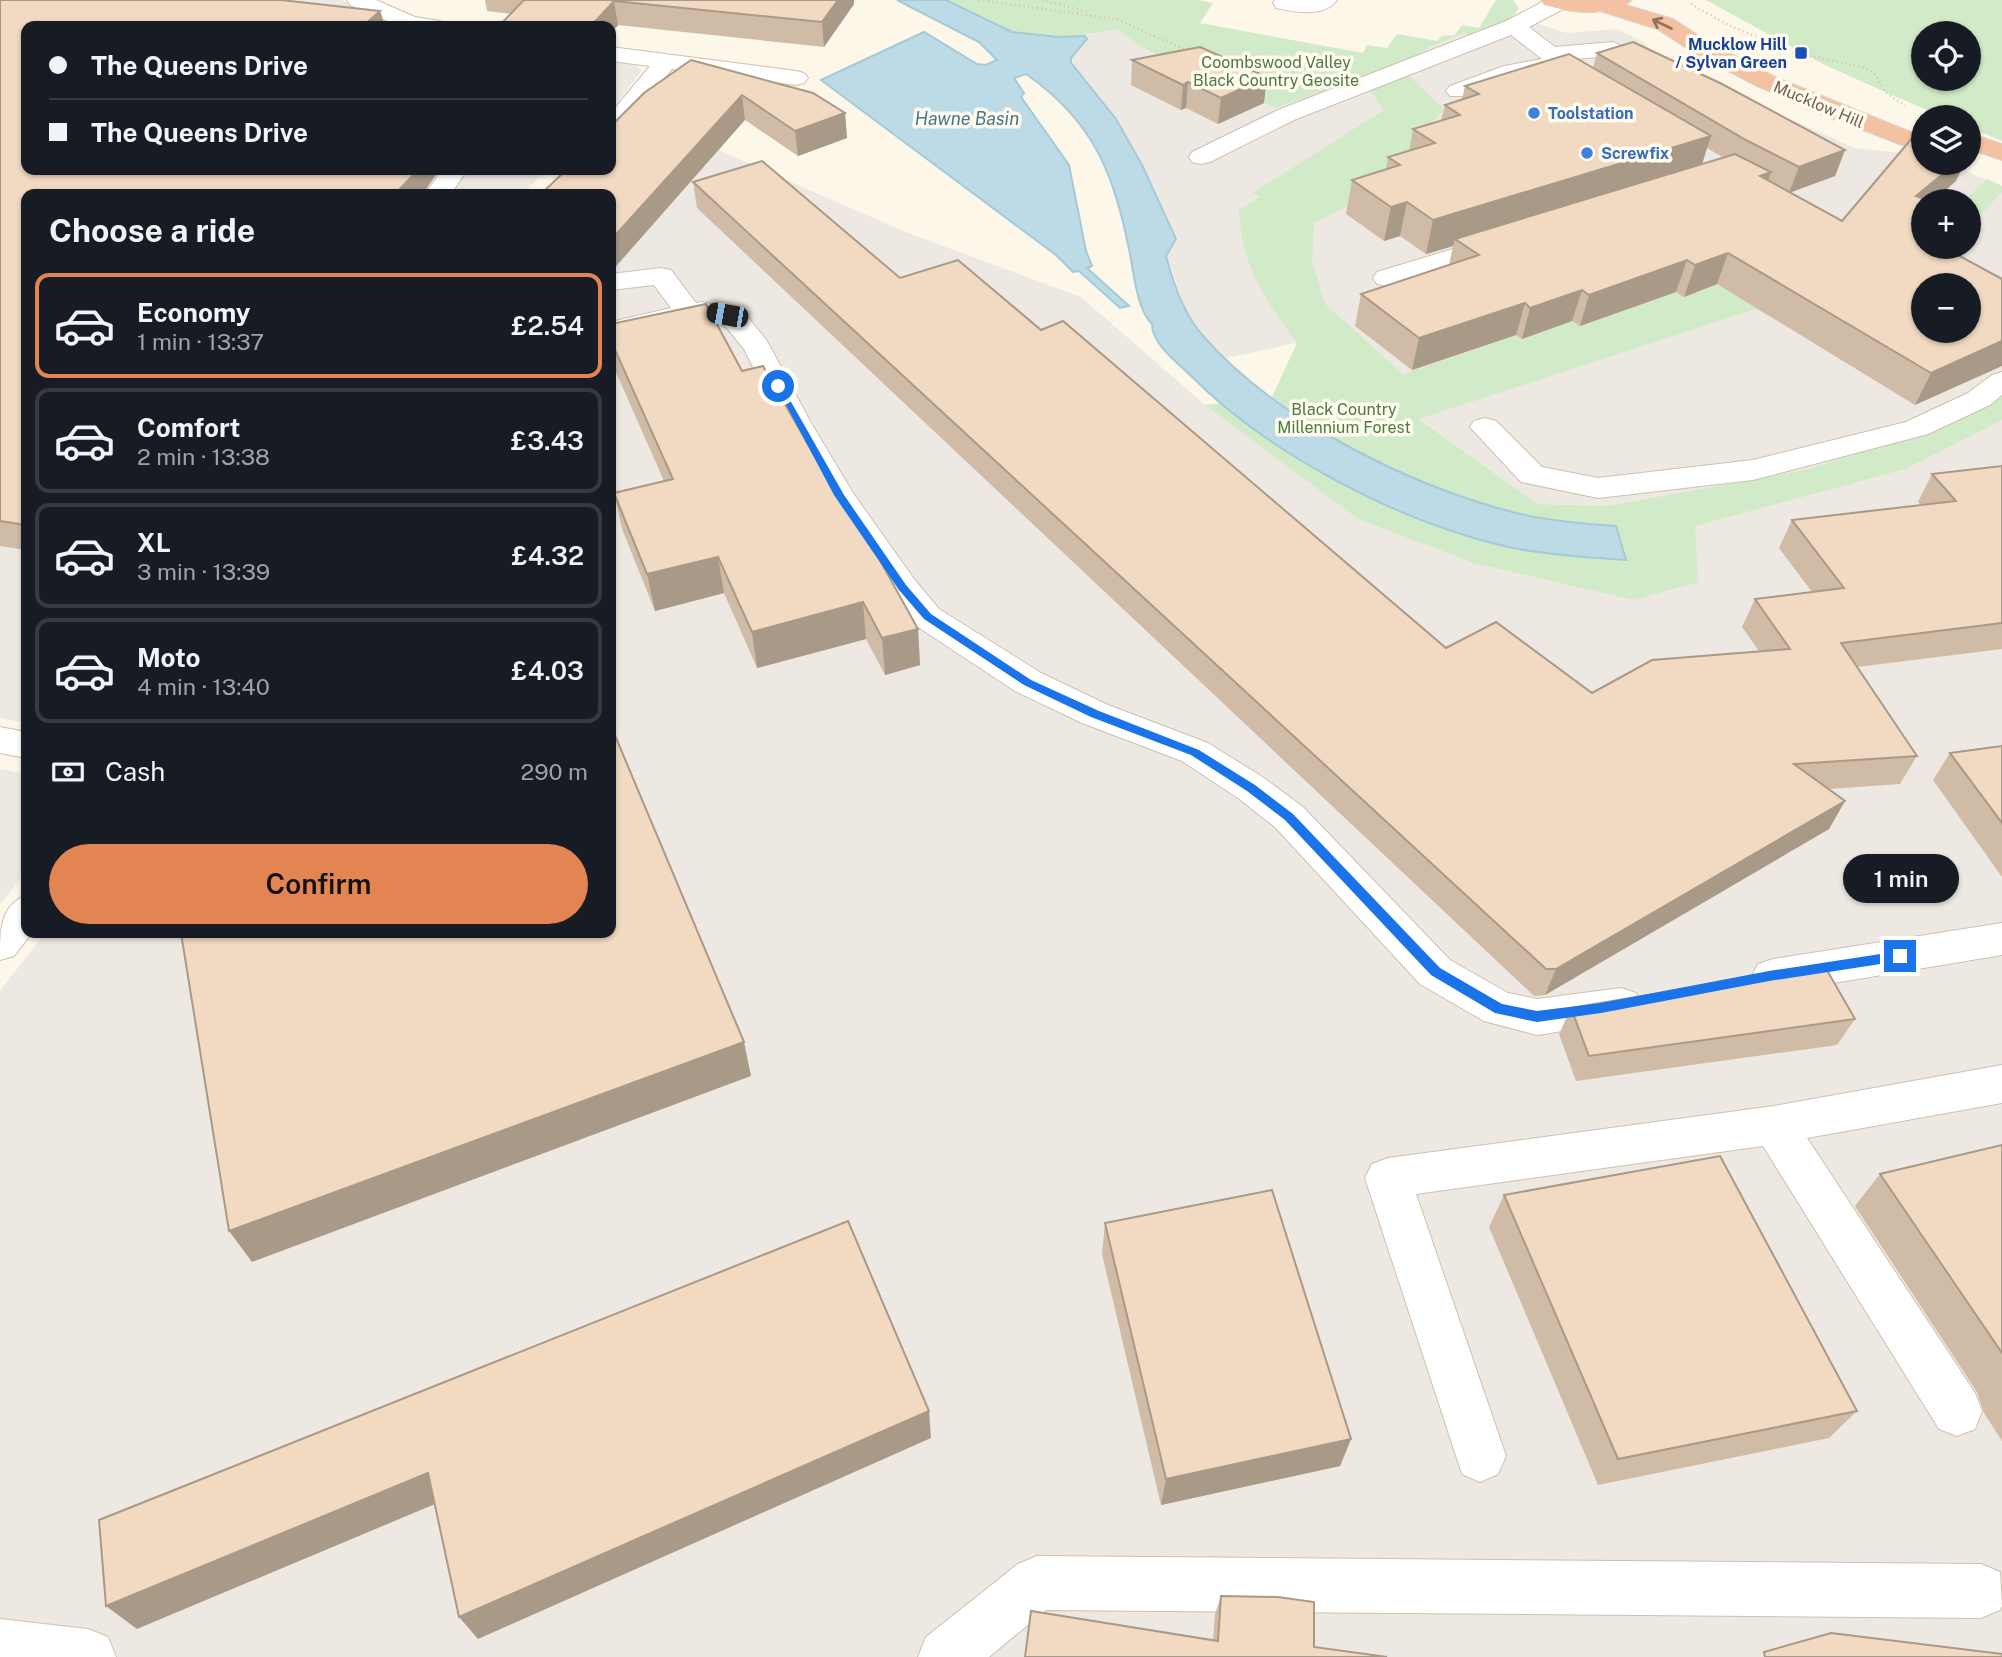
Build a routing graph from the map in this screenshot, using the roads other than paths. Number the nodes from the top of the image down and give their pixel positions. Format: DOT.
graph roads {
  1 [pos="358,0"];
  2 [pos="1286,0"];
  3 [pos="1326,0"];
  4 [pos="1667,0"];
  5 [pos="1612,2"];
  6 [pos="1547,4"];
  7 [pos="405,21"];
  8 [pos="1514,26"];
  9 [pos="1714,29"];
  10 [pos="616,55"];
  11 [pos="1553,58"];
  12 [pos="665,63"];
  13 [pos="796,78"];
  14 [pos="1672,78"];
  15 [pos="1458,91"];
  16 [pos="1869,101"];
  17 [pos="1610,103"];
  18 [pos="1911,114"];
  19 [pos="616,119"];
  20 [pos="1911,141"];
  21 [pos="1981,145"];
  22 [pos="2002,153"];
  23 [pos="1201,157"];
  24 [pos="1981,166"];
  25 [pos="2002,174"];
  26 [pos="1530,233"];
  27 [pos="1387,278"];
  28 [pos="616,281"];
  29 [pos="689,313"];
  30 [pos="616,329"];
  31 [pos="2002,381"];
  32 [pos="1485,426"];
  33 [pos="0,740"];
  34 [pos="21,745"];
  35 [pos="21,917"];
  36 [pos="2002,939"];
  37 [pos="0,944"];
  38 [pos="1743,981"];
  39 [pos="1653,998"];
  40 [pos="2002,1084"];
  41 [pos="1774,1125"];
  42 [pos="1957,1411"];
  43 [pos="1480,1456"];
  44 [pos="1981,1591"];
  45 [pos="0,1647"];
  46 [pos="88,1657"];
  47 [pos="946,1657"];
  1 -- 7 [label="street"];
  2 -- 3 [label="street"];
  4 -- 9 [label="highway"];
  5 -- 6 [label="highway, Mucklow Hill"];
  20 -- 5 [label="highway, Mucklow Hill, one-way"];
  6 -- 8 [label="street"];
  8 -- 11 [label="street"];
  8 -- 23 [label="street"];
  10 -- 12 [label="street"];
  11 -- 14 [label="street"];
  11 -- 15 [label="street"];
  11 -- 17 [label="street"];
  12 -- 13 [label="street"];
  12 -- 19 [label="street"];
  16 -- 18 [label="highway, Mucklow Hill"];
  21 -- 22 [label="highway"];
  24 -- 25 [label="highway"];
  26 -- 27 [label="street"];
  28 -- 29 [label="street"];
  29 -- 30 [label="street"];
  29 -- 39 [label="street"];
  31 -- 32 [label="street"];
  33 -- 34 [label="street"];
  35 -- 37 [label="street"];
  36 -- 38 [label="street"];
  40 -- 41 [label="street"];
  41 -- 42 [label="street"];
  41 -- 43 [label="street"];
  44 -- 47 [label="street"];
  45 -- 46 [label="street"];
}
